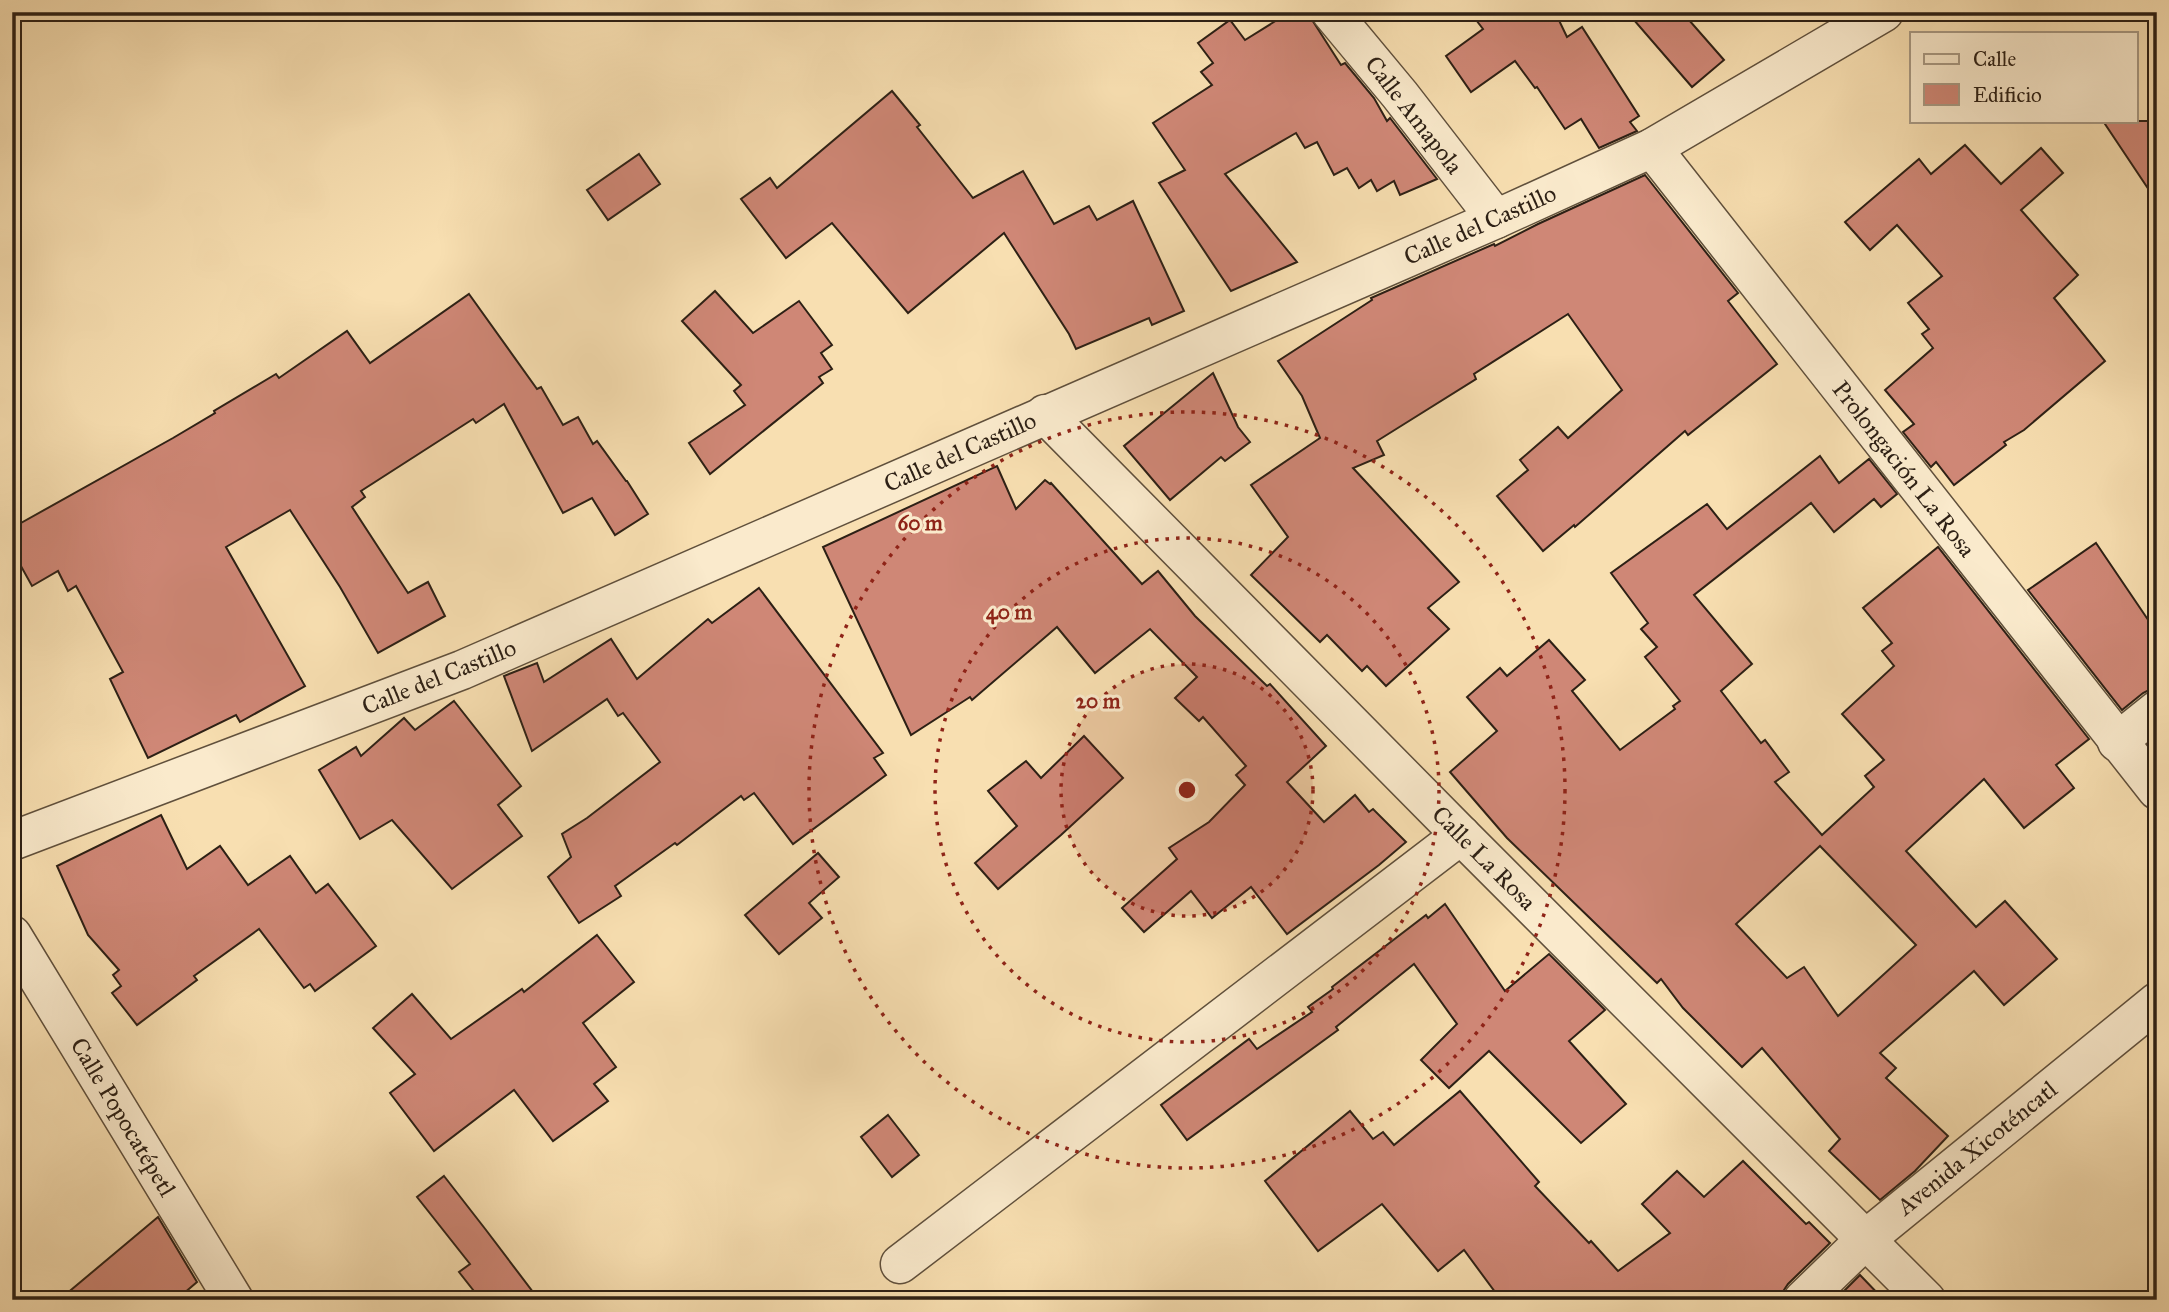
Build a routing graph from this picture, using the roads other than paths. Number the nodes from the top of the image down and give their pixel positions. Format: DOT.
graph roads {
  1 [pos="1331,12"];
  2 [pos="1884,12"];
  3 [pos="1652,148"];
  4 [pos="1496,219"];
  5 [pos="1045,414"];
  6 [pos="2157,710"];
  7 [pos="2117,742"];
  8 [pos="2157,790"];
  9 [pos="1461,835"];
  10 [pos="12,841"];
  11 [pos="12,935"];
  12 [pos="2157,1002"];
  13 [pos="1866,1239"];
  14 [pos="900,1264"];
  15 [pos="234,1300"];
  16 [pos="1803,1300"];
  17 [pos="1926,1300"];
  1 -- 4 [label="street, Calle Amapola"];
  2 -- 3 [label="street, Calle del Castillo"];
  3 -- 4 [label="street, Calle del Castillo"];
  3 -- 7 [label="street, Prolongación La Rosa"];
  4 -- 5 [label="street, Calle del Castillo"];
  5 -- 9 [label="street, Calle La Rosa"];
  5 -- 10 [label="street, Calle del Castillo"];
  6 -- 7 [label="street"];
  7 -- 8 [label="street, Prolongación La Rosa"];
  9 -- 13 [label="street, Calle La Rosa"];
  9 -- 14 [label="street"];
  11 -- 15 [label="street, Calle Popocatépetl"];
  12 -- 13 [label="street, Avenida Xicoténcatl"];
  13 -- 16 [label="street, Avenida Xicoténcatl"];
  13 -- 17 [label="street, Calle La Rosa"];
}
